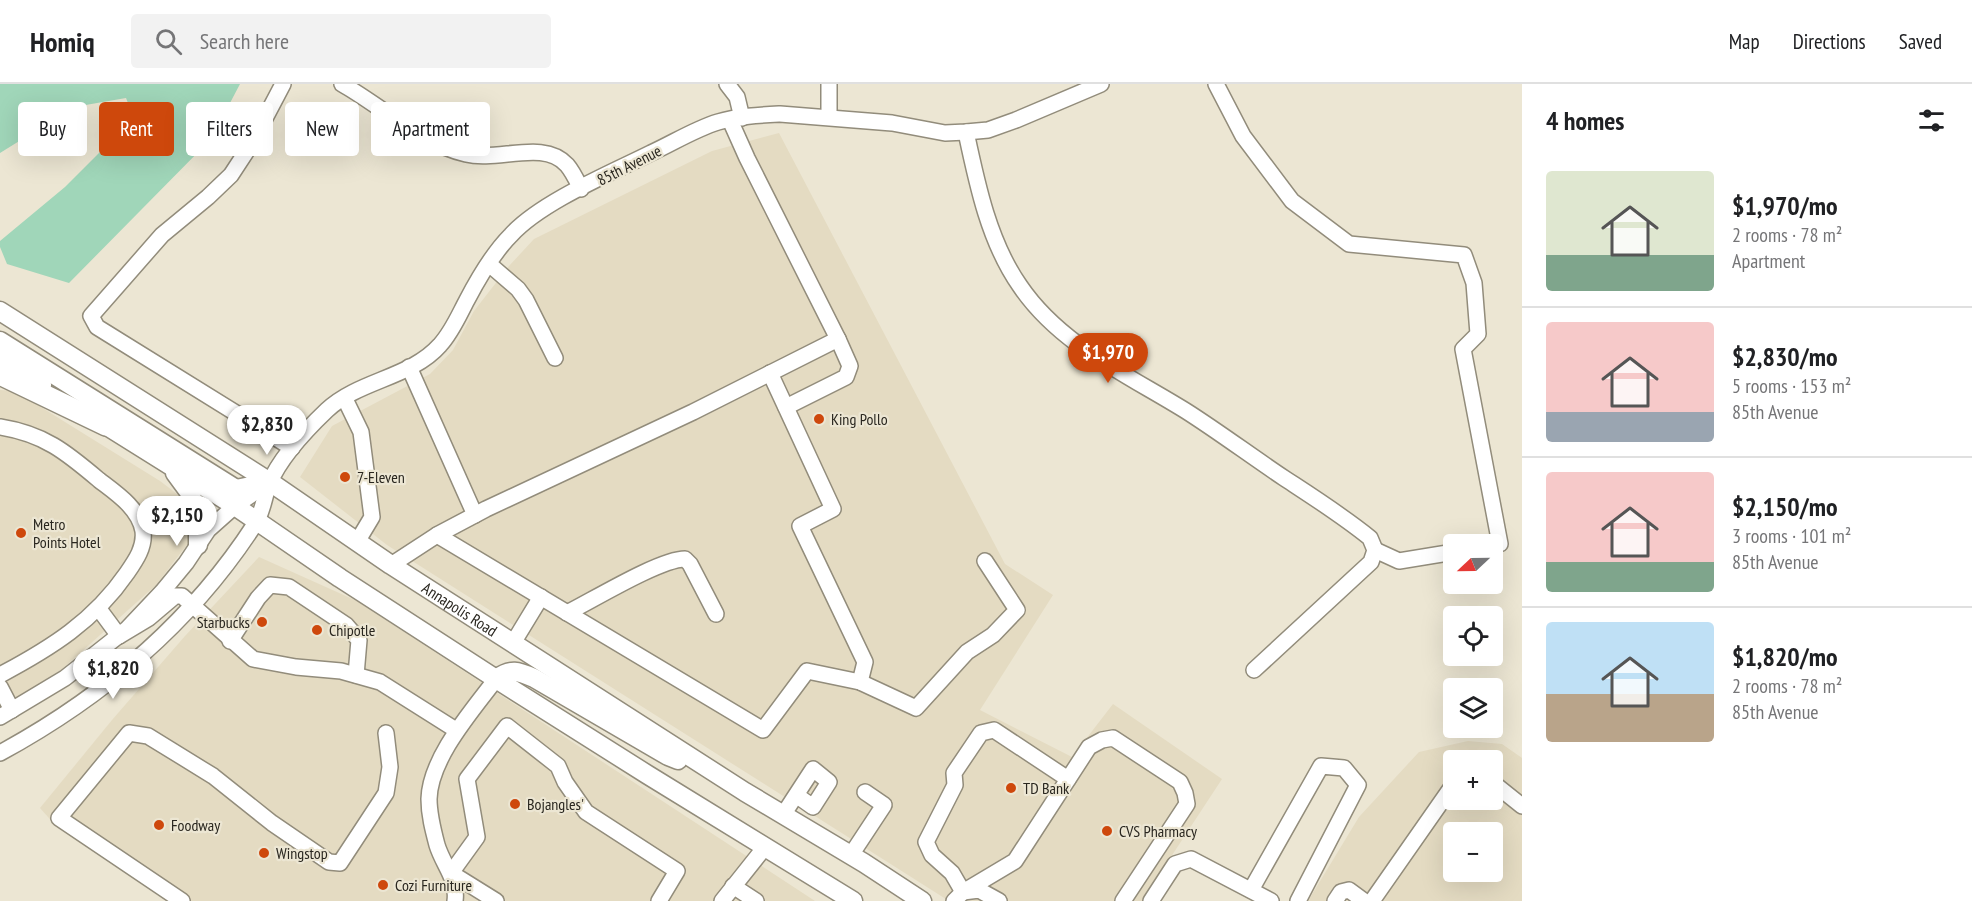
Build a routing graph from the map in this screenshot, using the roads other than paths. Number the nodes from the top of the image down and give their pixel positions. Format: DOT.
graph roads {
  1 [pos="283,84"];
  2 [pos="342,84"];
  3 [pos="727,84"];
  4 [pos="829,84"];
  5 [pos="1101,84"];
  6 [pos="1216,84"];
  7 [pos="829,117"];
  8 [pos="736,119"];
  9 [pos="966,132"];
  10 [pos="581,189"];
  11 [pos="489,264"];
  12 [pos="0,311"];
  13 [pos="838,339"];
  14 [pos="0,341"];
  15 [pos="555,358"];
  16 [pos="0,360"];
  17 [pos="409,367"];
  18 [pos="770,373"];
  19 [pos="0,374"];
  20 [pos="345,399"];
  21 [pos="786,407"];
  22 [pos="106,425"];
  23 [pos="0,428"];
  24 [pos="292,448"];
  25 [pos="169,464"];
  26 [pos="270,482"];
  27 [pos="235,506"];
  28 [pos="475,515"];
  29 [pos="257,521"];
  30 [pos="1498,534"];
  31 [pos="437,535"];
  32 [pos="357,542"];
  33 [pos="198,545"];
  34 [pos="1375,550"];
  35 [pos="1443,554"];
  36 [pos="985,561"];
  37 [pos="391,566"];
  38 [pos="541,597"];
  39 [pos="192,604"];
  40 [pos="99,609"];
  41 [pos="567,613"];
  42 [pos="716,614"];
  43 [pos="119,636"];
  44 [pos="230,641"];
  45 [pos="513,643"];
  46 [pos="1254,670"];
  47 [pos="0,675"];
  48 [pos="356,675"];
  49 [pos="496,679"];
  50 [pos="860,682"];
  51 [pos="0,687"];
  52 [pos="6,713"];
  53 [pos="456,730"];
  54 [pos="386,733"];
  55 [pos="0,753"];
  56 [pos="712,770"];
  57 [pos="1068,779"];
  58 [pos="1503,791"];
  59 [pos="866,792"];
  60 [pos="796,795"];
  61 [pos="1443,799"];
  62 [pos="1522,806"];
  63 [pos="783,814"];
  64 [pos="765,847"];
  65 [pos="851,855"];
  66 [pos="451,873"];
  67 [pos="733,886"];
  68 [pos="1251,890"];
  69 [pos="958,896"];
  70 [pos="182,901"];
  71 [pos="455,901"];
  72 [pos="496,901"];
  73 [pos="659,901"];
  74 [pos="722,901"];
  75 [pos="756,901"];
  76 [pos="853,901"];
  77 [pos="922,901"];
  78 [pos="999,901"];
  79 [pos="1123,901"];
  80 [pos="1151,901"];
  81 [pos="1271,901"];
  82 [pos="1298,901"];
  83 [pos="1335,901"];
  84 [pos="1364,901"];
  85 [pos="1372,901"];
  1 -- 24 [label="street"];
  2 -- 10 [label="street"];
  3 -- 8 [label="street"];
  4 -- 7 [label="street"];
  5 -- 9 [label="street, 85th Avenue"];
  6 -- 30 [label="street"];
  7 -- 8 [label="street, 85th Avenue"];
  7 -- 9 [label="street, 85th Avenue"];
  8 -- 10 [label="street, 85th Avenue"];
  8 -- 13 [label="street"];
  9 -- 34 [label="street"];
  10 -- 11 [label="street, 85th Avenue"];
  11 -- 15 [label="street"];
  11 -- 17 [label="street, 85th Avenue"];
  12 -- 26 [label="main road, Annapolis Road"];
  13 -- 18 [label="street"];
  13 -- 21 [label="street"];
  14 -- 26 [label="main road"];
  16 -- 22 [label="main road"];
  17 -- 20 [label="street, 85th Avenue"];
  17 -- 28 [label="street"];
  18 -- 21 [label="street"];
  18 -- 28 [label="street"];
  19 -- 22 [label="highway"];
  20 -- 24 [label="street, 85th Avenue"];
  20 -- 32 [label="street"];
  21 -- 50 [label="street"];
  22 -- 25 [label="main road"];
  23 -- 40 [label="street"];
  24 -- 26 [label="street, 85th Avenue"];
  25 -- 27 [label="main road"];
  25 -- 33 [label="main road"];
  26 -- 27 [label="street, 85th Avenue"];
  26 -- 29 [label="street, 85th Avenue"];
  26 -- 32 [label="main road, Annapolis Road"];
  27 -- 29 [label="main road"];
  27 -- 33 [label="street, 85th Avenue"];
  28 -- 31 [label="street"];
  29 -- 39 [label="street, 85th Avenue"];
  29 -- 49 [label="main road"];
  31 -- 37 [label="street"];
  31 -- 38 [label="street"];
  32 -- 37 [label="main road, Annapolis Road"];
  33 -- 43 [label="street, 85th Avenue"];
  34 -- 35 [label="street"];
  34 -- 46 [label="street"];
  36 -- 50 [label="street"];
  37 -- 45 [label="main road, Annapolis Road"];
  38 -- 41 [label="street"];
  38 -- 45 [label="street"];
  39 -- 43 [label="street"];
  39 -- 44 [label="street"];
  39 -- 55 [label="street, 85th Avenue"];
  40 -- 43 [label="street"];
  40 -- 47 [label="street"];
  41 -- 42 [label="street"];
  41 -- 50 [label="street"];
  43 -- 52 [label="street, 85th Avenue"];
  44 -- 48 [label="street"];
  44 -- 48 [label="street"];
  45 -- 56 [label="main road, Annapolis Road"];
  48 -- 53 [label="street"];
  49 -- 53 [label="street"];
  49 -- 56 [label="main road"];
  49 -- 64 [label="main road"];
  51 -- 52 [label="street"];
  53 -- 66 [label="street"];
  54 -- 70 [label="street"];
  56 -- 63 [label="main road, Annapolis Road"];
  57 -- 69 [label="street"];
  57 -- 69 [label="street"];
  57 -- 79 [label="street"];
  58 -- 62 [label="street"];
  59 -- 65 [label="street"];
  60 -- 63 [label="street"];
  61 -- 85 [label="street"];
  63 -- 65 [label="main road, Annapolis Road"];
  64 -- 67 [label="street"];
  64 -- 76 [label="main road"];
  65 -- 77 [label="main road, Annapolis Road"];
  66 -- 71 [label="street"];
  66 -- 72 [label="street"];
  66 -- 73 [label="street"];
  67 -- 74 [label="street"];
  67 -- 75 [label="street"];
  68 -- 80 [label="street"];
  68 -- 81 [label="street"];
  68 -- 82 [label="street"];
  69 -- 78 [label="street"];
  83 -- 84 [label="street"];
}
